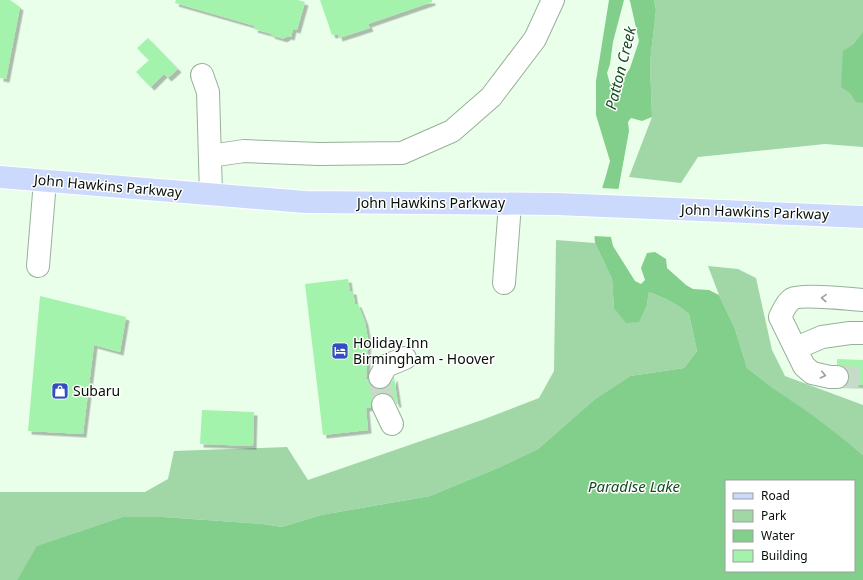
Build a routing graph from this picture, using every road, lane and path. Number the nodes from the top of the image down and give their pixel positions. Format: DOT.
graph roads {
  1 [pos="553,0"];
  2 [pos="202,75"];
  3 [pos="210,156"];
  4 [pos="0,177"];
  5 [pos="45,181"];
  6 [pos="211,194"];
  7 [pos="510,204"];
  8 [pos="863,217"];
  9 [pos="38,266"];
  10 [pos="504,283"];
  11 [pos="863,300"];
  12 [pos="863,333"];
  13 [pos="796,348"];
  14 [pos="405,358"];
  15 [pos="380,377"];
  16 [pos="837,377"];
  1 -- 3 [label="lane"];
  2 -- 3 [label="lane"];
  3 -- 6 [label="lane"];
  4 -- 5 [label="main road, John Hawkins Parkway"];
  5 -- 6 [label="main road, John Hawkins Parkway"];
  5 -- 9 [label="lane"];
  6 -- 7 [label="main road, John Hawkins Parkway"];
  7 -- 8 [label="main road, John Hawkins Parkway"];
  7 -- 10 [label="lane"];
  11 -- 13 [label="lane, one-way"];
  12 -- 13 [label="lane"];
  13 -- 16 [label="lane, one-way"];
  14 -- 15 [label="lane"];
}
